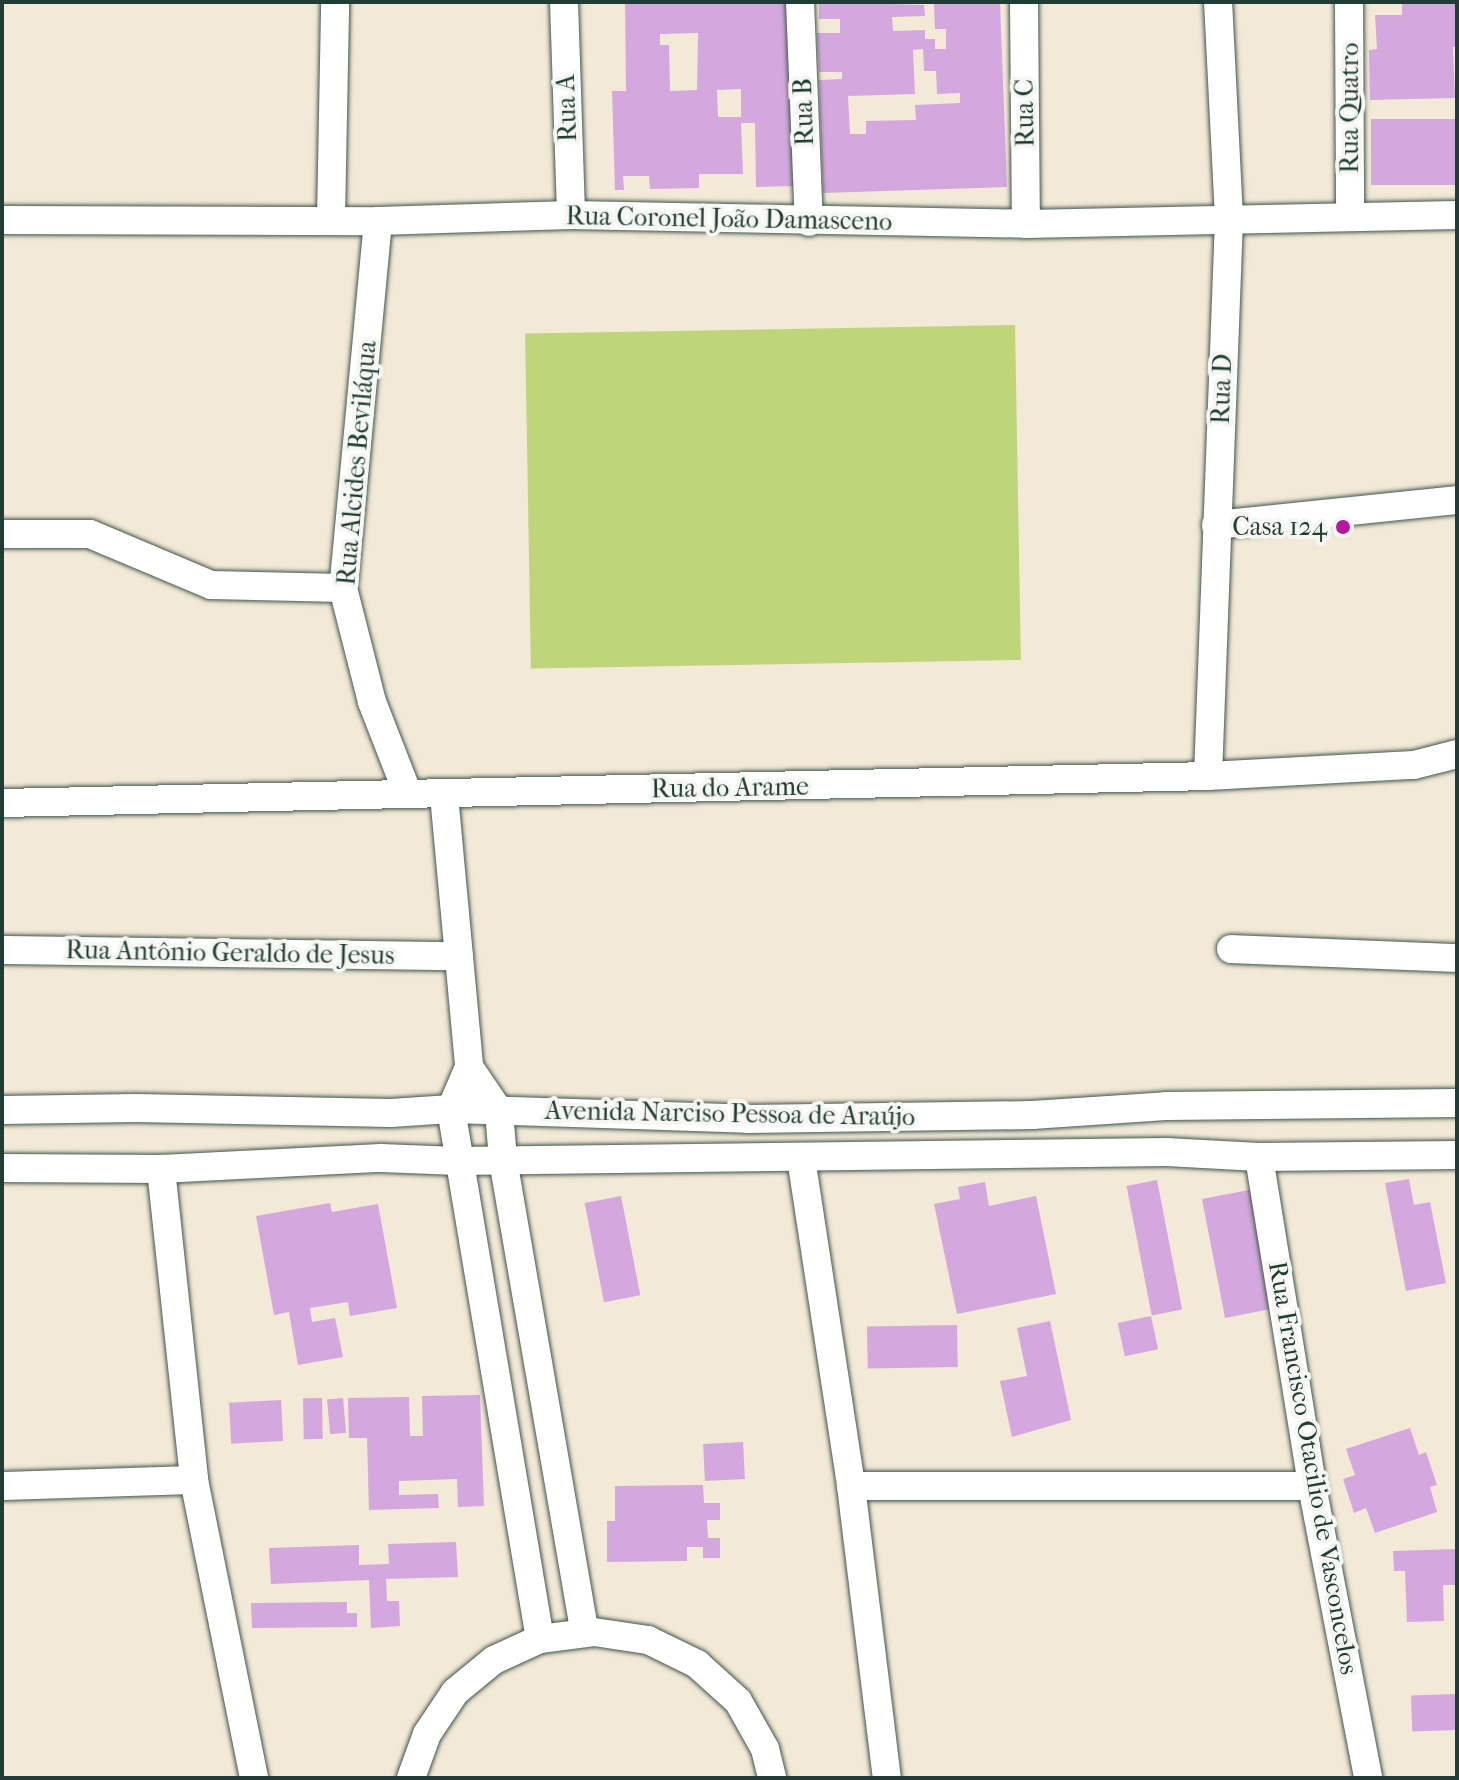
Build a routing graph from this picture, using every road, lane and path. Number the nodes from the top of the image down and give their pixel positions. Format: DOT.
graph roads {
  1 [pos="335,2"];
  2 [pos="564,2"];
  3 [pos="800,2"];
  4 [pos="1024,2"];
  5 [pos="1218,2"];
  6 [pos="1349,2"];
  7 [pos="1350,214"];
  8 [pos="571,215"];
  9 [pos="1457,215"];
  10 [pos="1229,218"];
  11 [pos="331,219"];
  12 [pos="2,220"];
  13 [pos="378,221"];
  14 [pos="809,222"];
  15 [pos="1026,224"];
  16 [pos="1457,500"];
  17 [pos="1216,525"];
  18 [pos="2,534"];
  19 [pos="343,588"];
  20 [pos="1457,754"];
  21 [pos="1208,776"];
  22 [pos="407,792"];
  23 [pos="444,795"];
  24 [pos="2,803"];
  25 [pos="1231,949"];
  26 [pos="2,950"];
  27 [pos="459,956"];
  28 [pos="1457,958"];
  29 [pos="469,1067"];
  30 [pos="1457,1103"];
  31 [pos="451,1109"];
  32 [pos="2,1110"];
  33 [pos="499,1111"];
  34 [pos="1457,1155"];
  35 [pos="1259,1157"];
  36 [pos="801,1158"];
  37 [pos="503,1160"];
  38 [pos="458,1161"];
  39 [pos="2,1168"];
  40 [pos="161,1169"];
  41 [pos="194,1480"];
  42 [pos="2,1486"];
  43 [pos="851,1486"];
  44 [pos="1312,1486"];
  45 [pos="585,1633"];
  46 [pos="540,1639"];
  47 [pos="254,1778"];
  48 [pos="411,1778"];
  49 [pos="772,1778"];
  50 [pos="887,1778"];
  51 [pos="1368,1778"];
  1 -- 11 [label="street"];
  2 -- 8 [label="street, Rua A"];
  3 -- 14 [label="street, Rua B"];
  4 -- 15 [label="street, Rua C"];
  5 -- 10 [label="street, Rua D"];
  6 -- 7 [label="street, Rua Quatro"];
  7 -- 9 [label="street, Rua Coronel João Damasceno"];
  7 -- 10 [label="street, Rua Coronel João Damasceno"];
  8 -- 13 [label="street, Rua Coronel João Damasceno"];
  8 -- 14 [label="street, Rua Coronel João Damasceno"];
  10 -- 15 [label="street, Rua Coronel João Damasceno"];
  10 -- 17 [label="street, Rua D"];
  11 -- 12 [label="street, Rua Coronel João Damasceno"];
  11 -- 13 [label="street, Rua Coronel João Damasceno"];
  13 -- 19 [label="street, Rua Alcides Beviláqua"];
  14 -- 15 [label="street, Rua Coronel João Damasceno"];
  16 -- 17 [label="street"];
  17 -- 21 [label="street, Rua D"];
  18 -- 19 [label="street"];
  19 -- 22 [label="street, Rua Alcides Beviláqua"];
  20 -- 21 [label="street, Rua do Arame"];
  21 -- 23 [label="street, Rua do Arame"];
  22 -- 23 [label="street, Rua do Arame"];
  22 -- 24 [label="street, Rua do Arame"];
  23 -- 27 [label="street"];
  25 -- 28 [label="street"];
  26 -- 27 [label="street, Rua Antônio Geraldo de Jesus"];
  27 -- 29 [label="street"];
  29 -- 31 [label="street"];
  29 -- 33 [label="street"];
  30 -- 33 [label="street, Avenida Narciso Pessoa de Araújo"];
  31 -- 32 [label="street, Avenida Narciso Pessoa de Araújo"];
  31 -- 33 [label="street, Avenida Narciso Pessoa de Araújo"];
  31 -- 38 [label="street"];
  33 -- 37 [label="street"];
  34 -- 35 [label="street, Avenida Narciso Pessoa de Araújo"];
  35 -- 36 [label="street, Avenida Narciso Pessoa de Araújo"];
  35 -- 44 [label="street, Rua Francisco Otacilio de Vasconcelos"];
  36 -- 37 [label="street, Avenida Narciso Pessoa de Araújo"];
  36 -- 43 [label="street"];
  37 -- 38 [label="street, Avenida Narciso Pessoa de Araújo"];
  37 -- 45 [label="street"];
  38 -- 40 [label="street, Avenida Narciso Pessoa de Araújo"];
  38 -- 46 [label="street"];
  39 -- 40 [label="street, Avenida Narciso Pessoa de Araújo"];
  40 -- 41 [label="street"];
  41 -- 42 [label="street"];
  41 -- 47 [label="street"];
  43 -- 44 [label="street"];
  43 -- 50 [label="street"];
  44 -- 51 [label="street, Rua Francisco Otacilio de Vasconcelos"];
  45 -- 46 [label="street"];
  45 -- 49 [label="street"];
  46 -- 48 [label="street"];
}
